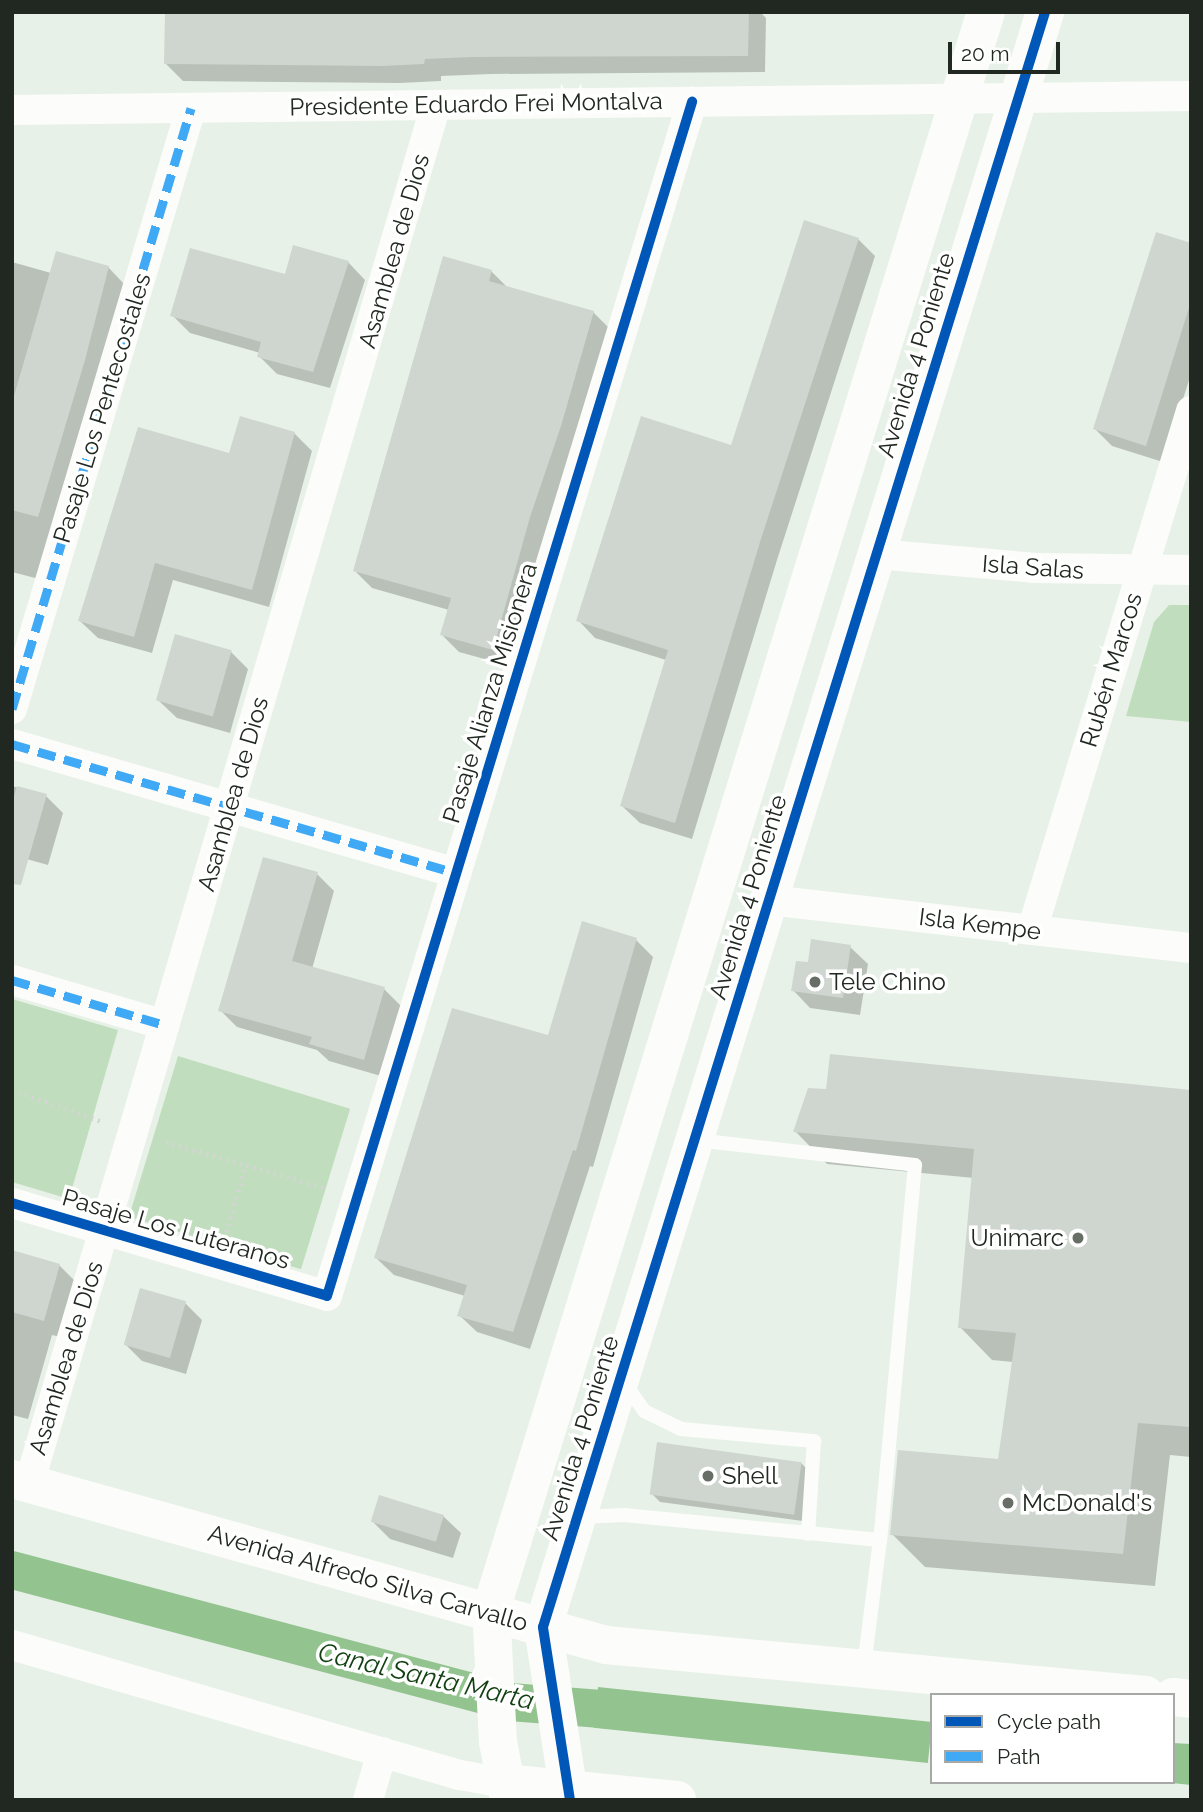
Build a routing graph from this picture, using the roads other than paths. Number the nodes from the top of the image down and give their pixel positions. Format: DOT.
graph roads {
  1 [pos="986,12"];
  2 [pos="1045,12"];
  3 [pos="1191,96"];
  4 [pos="1018,98"];
  5 [pos="959,99"];
  6 [pos="692,102"];
  7 [pos="436,105"];
  8 [pos="191,108"];
  9 [pos="12,110"];
  10 [pos="1191,411"];
  11 [pos="876,554"];
  12 [pos="1191,570"];
  13 [pos="1142,571"];
  14 [pos="12,709"];
  15 [pos="12,744"];
  16 [pos="229,807"];
  17 [pos="457,873"];
  18 [pos="769,900"];
  19 [pos="1032,930"];
  20 [pos="1191,948"];
  21 [pos="12,980"];
  22 [pos="165,1025"];
  23 [pos="694,1140"];
  24 [pos="12,1203"];
  25 [pos="105,1229"];
  26 [pos="327,1296"];
  27 [pos="621,1378"];
  28 [pos="21,1481"];
  29 [pos="577,1517"];
  30 [pos="808,1534"];
  31 [pos="880,1540"];
  32 [pos="491,1610"];
  33 [pos="546,1643"];
  34 [pos="12,1645"];
  35 [pos="864,1669"];
  36 [pos="1124,1693"];
  37 [pos="382,1752"];
  38 [pos="507,1791"];
  39 [pos="568,1795"];
  40 [pos="368,1800"];
  41 [pos="677,1800"];
  1 -- 5 [label="street, Avenida 4 Poniente"];
  2 -- 4 [label="street, Avenida 4 Poniente"];
  3 -- 4 [label="street, Presidente Eduardo Frei Montalva"];
  4 -- 5 [label="street, Presidente Eduardo Frei Montalva"];
  4 -- 11 [label="street, Avenida 4 Poniente"];
  5 -- 6 [label="street, Presidente Eduardo Frei Montalva"];
  5 -- 32 [label="street, Avenida 4 Poniente"];
  6 -- 7 [label="street, Presidente Eduardo Frei Montalva"];
  6 -- 17 [label="street, Pasaje Alianza Misionera"];
  7 -- 8 [label="street, Presidente Eduardo Frei Montalva"];
  7 -- 16 [label="street, Asamblea de Dios"];
  8 -- 9 [label="street, Presidente Eduardo Frei Montalva"];
  8 -- 14 [label="street, Pasaje Los Pentecostales"];
  10 -- 13 [label="street, Rubén Marcos"];
  11 -- 13 [label="street, Isla Salas"];
  11 -- 18 [label="street, Avenida 4 Poniente"];
  12 -- 13 [label="street, Isla Salas"];
  13 -- 19 [label="street, Rubén Marcos"];
  15 -- 16 [label="street"];
  16 -- 17 [label="street"];
  16 -- 22 [label="street, Asamblea de Dios"];
  17 -- 26 [label="street, Pasaje Alianza Misionera"];
  18 -- 19 [label="street, Isla Kempe"];
  18 -- 23 [label="street, Avenida 4 Poniente"];
  19 -- 20 [label="street, Isla Kempe"];
  21 -- 22 [label="street"];
  22 -- 25 [label="street, Asamblea de Dios"];
  23 -- 27 [label="street, Avenida 4 Poniente"];
  23 -- 31 [label="lane"];
  24 -- 25 [label="street, Pasaje Los Luteranos"];
  25 -- 26 [label="street, Pasaje Los Luteranos"];
  25 -- 28 [label="street, Asamblea de Dios"];
  27 -- 29 [label="street, Avenida 4 Poniente"];
  27 -- 30 [label="lane"];
  28 -- 32 [label="street, Avenida Alfredo Silva Carvallo"];
  29 -- 30 [label="lane"];
  29 -- 33 [label="street, Avenida 4 Poniente"];
  30 -- 31 [label="lane"];
  31 -- 35 [label="lane"];
  32 -- 33 [label="street, Avenida Alfredo Silva Carvallo"];
  32 -- 38 [label="street, Avenida 4 Poniente"];
  33 -- 35 [label="street, Avenida Alfredo Silva Carvallo"];
  33 -- 39 [label="street, Avenida 4 Poniente"];
  34 -- 37 [label="street"];
  35 -- 36 [label="street, Avenida Alfredo Silva Carvallo"];
  37 -- 38 [label="street"];
  37 -- 40 [label="street"];
  38 -- 39 [label="street"];
  39 -- 41 [label="street"];
}
